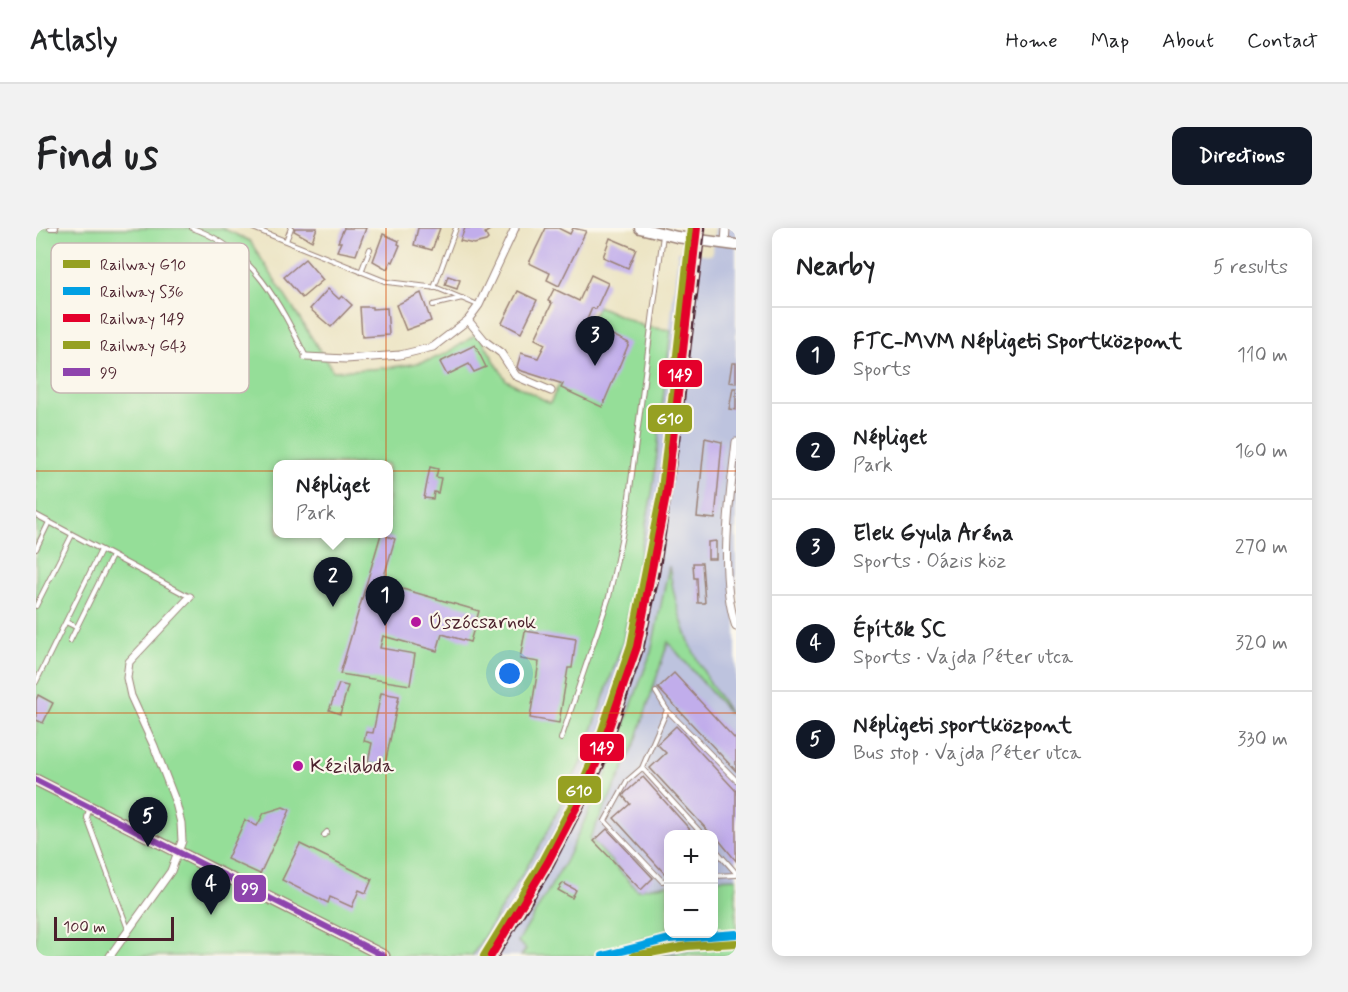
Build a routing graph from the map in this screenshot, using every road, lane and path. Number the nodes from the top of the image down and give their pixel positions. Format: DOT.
graph roads {
  1 [pos="50,228"];
  2 [pos="56,228"];
  3 [pos="192,228"];
  4 [pos="253,228"];
  5 [pos="291,228"];
  6 [pos="456,228"];
  7 [pos="515,228"];
  8 [pos="640,228"];
  9 [pos="726,228"];
  10 [pos="663,234"];
  11 [pos="286,241"];
  12 [pos="222,243"];
  13 [pos="730,245"];
  14 [pos="370,249"];
  15 [pos="249,264"];
  16 [pos="361,272"];
  17 [pos="434,288"];
  18 [pos="463,298"];
  19 [pos="433,305"];
  20 [pos="479,305"];
  21 [pos="468,320"];
  22 [pos="306,357"];
  23 [pos="551,391"];
  24 [pos="736,442"];
  25 [pos="36,515"];
  26 [pos="49,522"];
  27 [pos="72,535"];
  28 [pos="36,549"];
  29 [pos="101,550"];
  30 [pos="112,556"];
  31 [pos="736,572"];
  32 [pos="727,576"];
  33 [pos="190,597"];
  34 [pos="36,606"];
  35 [pos="66,622"];
  36 [pos="76,627"];
  37 [pos="736,627"];
  38 [pos="69,640"];
  39 [pos="36,682"];
  40 [pos="656,692"];
  41 [pos="667,710"];
  42 [pos="561,739"];
  43 [pos="642,768"];
  44 [pos="36,780"];
  45 [pos="736,780"];
  46 [pos="89,807"];
  47 [pos="698,830"];
  48 [pos="178,851"];
  49 [pos="718,853"];
  50 [pos="736,874"];
  51 [pos="718,876"];
  52 [pos="664,881"];
  53 [pos="129,929"];
  54 [pos="110,956"];
  55 [pos="384,956"];
  1 -- 2 [label="lane"];
  3 -- 12 [label="lane"];
  4 -- 11 [label="lane"];
  5 -- 11 [label="lane"];
  6 -- 17 [label="lane"];
  7 -- 20 [label="street"];
  8 -- 10 [label="street"];
  9 -- 13 [label="street"];
  10 -- 13 [label="street"];
  10 -- 42 [label="lane"];
  11 -- 16 [label="lane"];
  14 -- 16 [label="lane"];
  15 -- 22 [label="lane"];
  16 -- 17 [label="lane"];
  17 -- 18 [label="lane"];
  18 -- 19 [label="lane"];
  18 -- 20 [label="lane"];
  20 -- 21 [label="street"];
  21 -- 22 [label="street"];
  21 -- 23 [label="street"];
  24 -- 32 [label="street"];
  25 -- 26 [label="lane"];
  26 -- 27 [label="lane"];
  26 -- 28 [label="lane"];
  27 -- 29 [label="lane"];
  27 -- 34 [label="lane"];
  29 -- 30 [label="lane"];
  29 -- 35 [label="lane"];
  30 -- 33 [label="lane"];
  30 -- 36 [label="lane"];
  31 -- 32 [label="lane"];
  32 -- 37 [label="street"];
  33 -- 48 [label="street"];
  35 -- 36 [label="lane"];
  35 -- 39 [label="lane"];
  36 -- 38 [label="lane"];
  40 -- 41 [label="lane"];
  41 -- 43 [label="lane"];
  41 -- 45 [label="lane"];
  43 -- 47 [label="lane"];
  43 -- 52 [label="lane"];
  44 -- 46 [label="street"];
  46 -- 48 [label="street"];
  46 -- 53 [label="lane"];
  48 -- 53 [label="street"];
  48 -- 55 [label="street"];
  49 -- 50 [label="lane"];
  50 -- 51 [label="lane"];
  53 -- 54 [label="street"];
}
